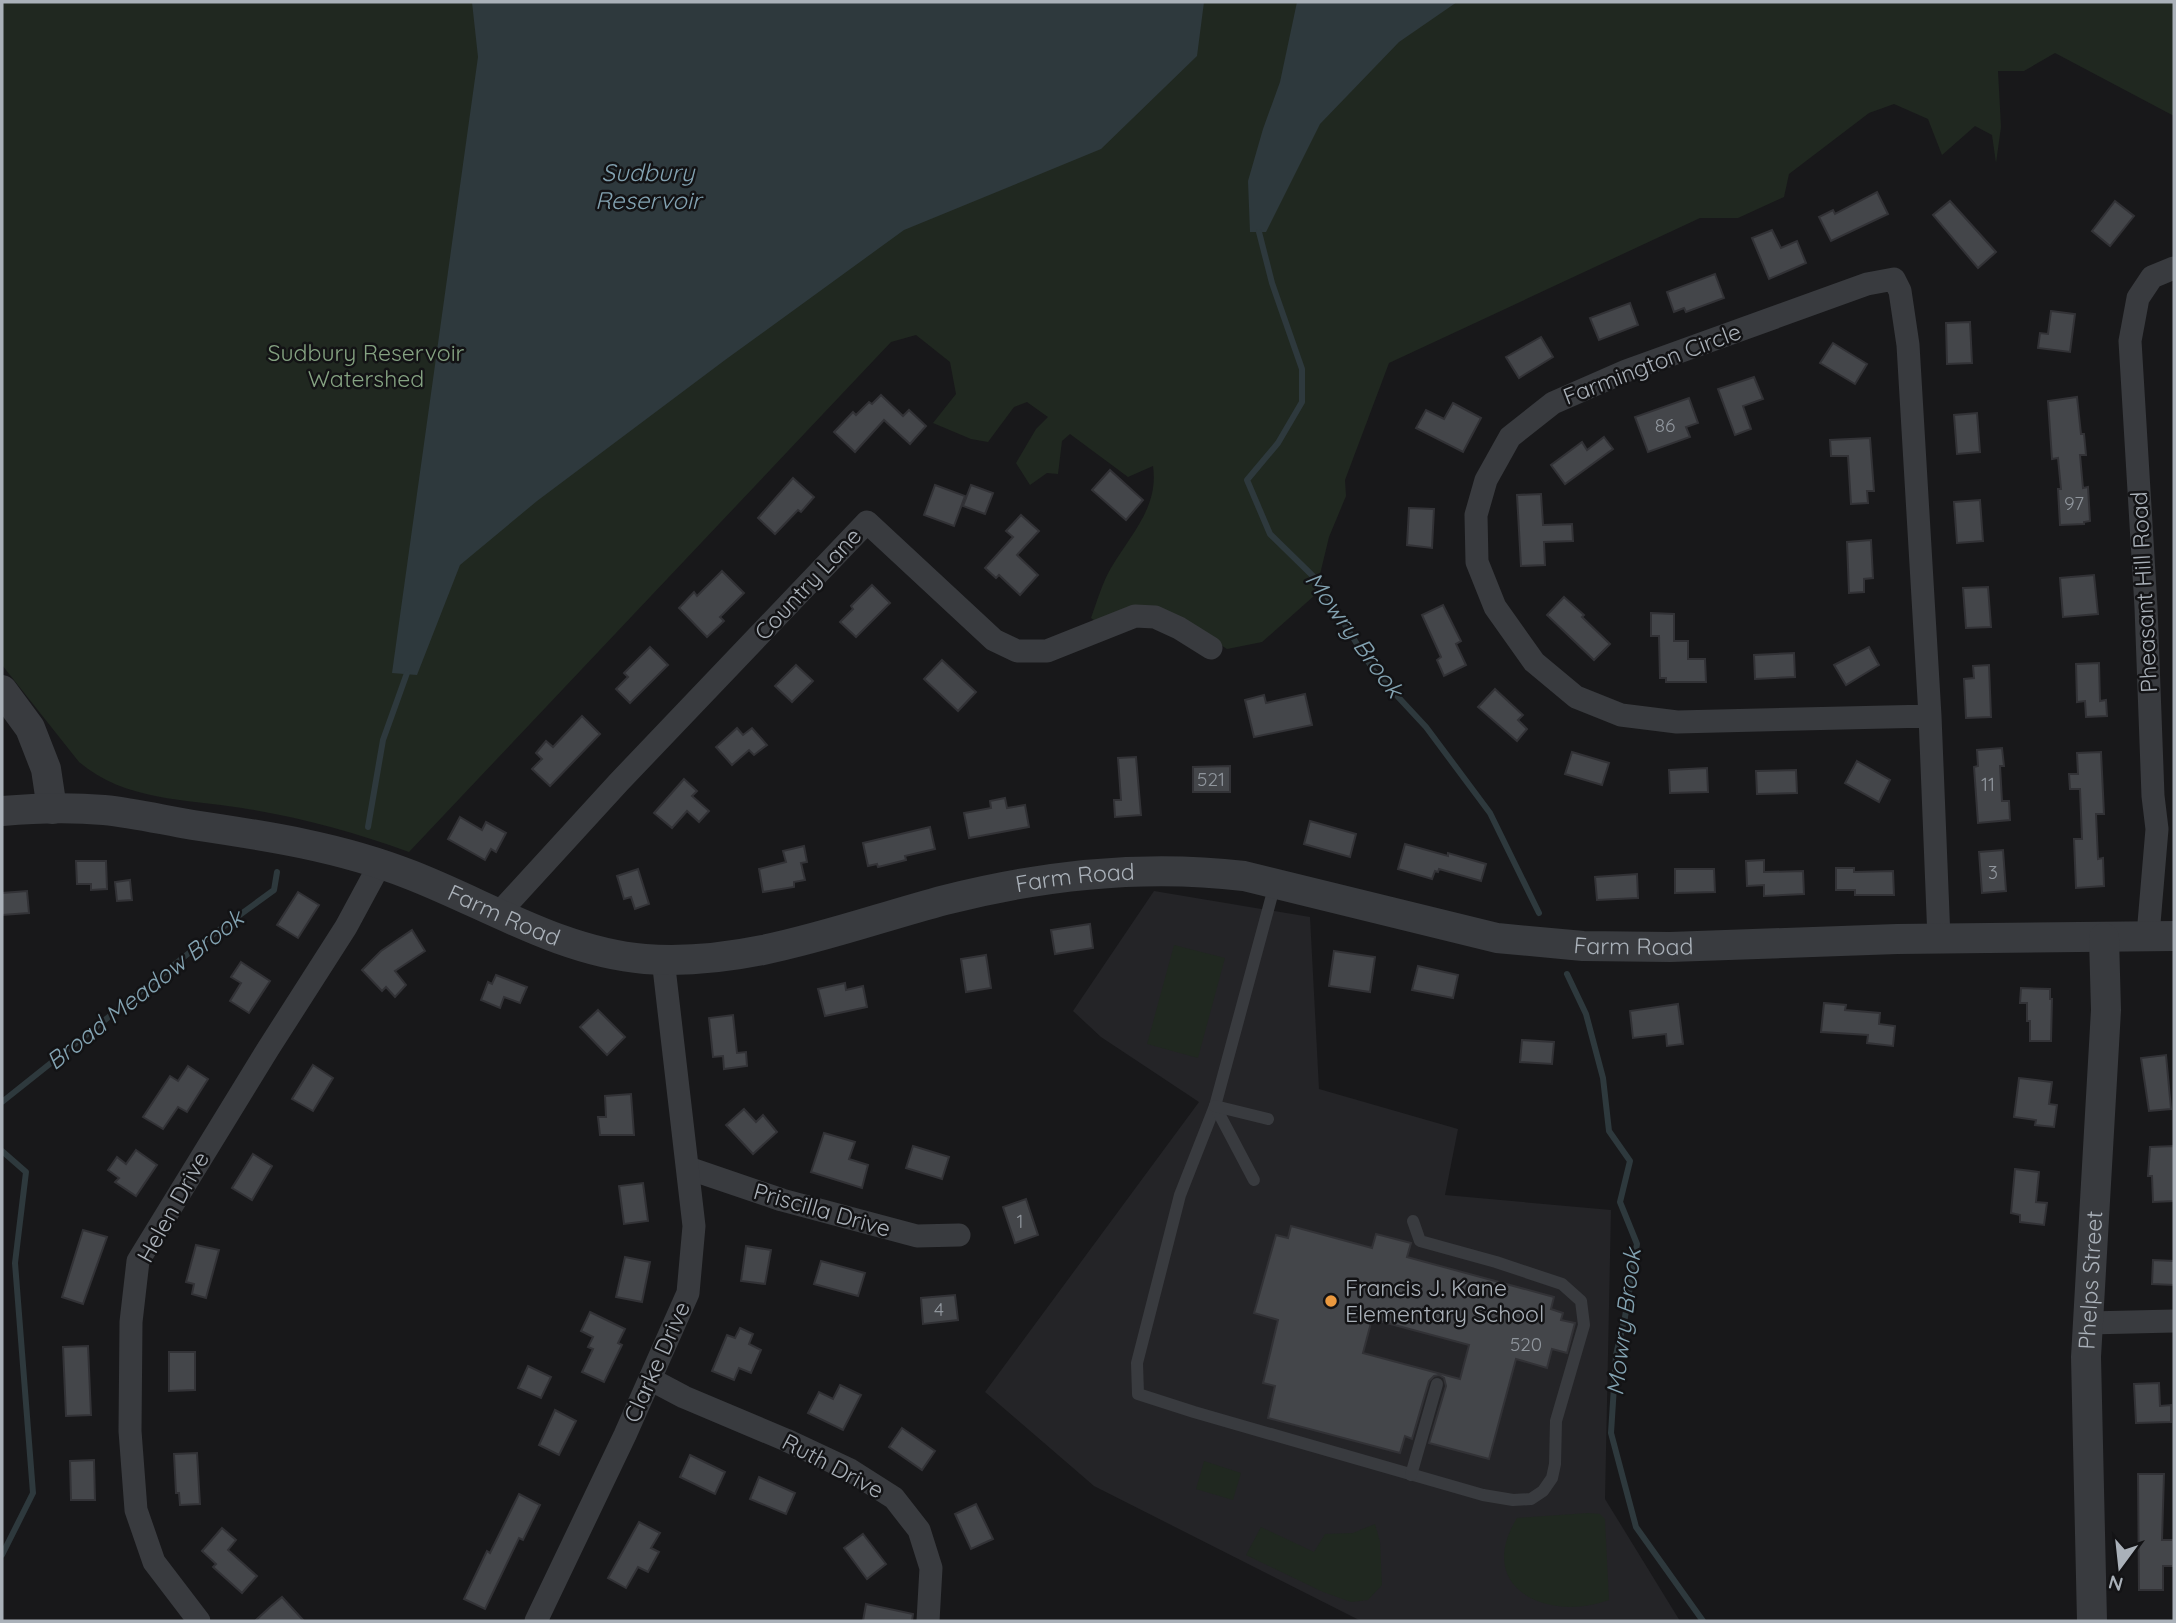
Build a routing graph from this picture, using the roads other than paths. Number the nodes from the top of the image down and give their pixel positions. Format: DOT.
graph roads {
  1 [pos="2174,268"];
  2 [pos="1212,648"];
  3 [pos="2,690"];
  4 [pos="1930,716"];
  5 [pos="52,809"];
  6 [pos="2,811"];
  7 [pos="2166,825"];
  8 [pos="380,864"];
  9 [pos="1275,884"];
  10 [pos="499,913"];
  11 [pos="2161,935"];
  12 [pos="2104,938"];
  13 [pos="1939,939"];
  14 [pos="663,959"];
  15 [pos="1215,1106"];
  16 [pos="1268,1119"];
  17 [pos="688,1168"];
  18 [pos="1254,1180"];
  19 [pos="1413,1221"];
  20 [pos="959,1235"];
  21 [pos="2174,1321"];
  22 [pos="2088,1323"];
  23 [pos="650,1379"];
  24 [pos="1437,1384"];
  25 [pos="1411,1475"];
  26 [pos="200,1621"];
  27 [pos="536,1621"];
  28 [pos="928,1621"];
  29 [pos="2092,1621"];
  1 -- 7 [label="street, Pheasant Hill Road"];
  2 -- 10 [label="street, Country Lane"];
  3 -- 5 [label="street"];
  4 -- 4 [label="street, Farmington Circle"];
  4 -- 13 [label="street, Farmington Circle"];
  5 -- 6 [label="street, Farm Road"];
  5 -- 8 [label="street, Farm Road"];
  7 -- 11 [label="street, Pheasant Hill Road"];
  8 -- 10 [label="street, Farm Road"];
  8 -- 26 [label="street, Helen Drive"];
  9 -- 13 [label="street, Farm Road"];
  9 -- 14 [label="street, Farm Road"];
  9 -- 15 [label="lane"];
  10 -- 14 [label="street, Farm Road"];
  11 -- 12 [label="street, Farm Road"];
  12 -- 13 [label="street, Farm Road"];
  12 -- 22 [label="street, Phelps Street"];
  14 -- 17 [label="street, Clarke Drive"];
  15 -- 16 [label="lane"];
  15 -- 18 [label="lane"];
  15 -- 25 [label="lane"];
  17 -- 20 [label="street, Priscilla Drive"];
  17 -- 23 [label="street, Clarke Drive"];
  19 -- 25 [label="lane"];
  21 -- 22 [label="street"];
  22 -- 29 [label="street, Phelps Street"];
  23 -- 27 [label="street, Clarke Drive"];
  23 -- 28 [label="street, Ruth Drive"];
  24 -- 25 [label="lane"];
}
